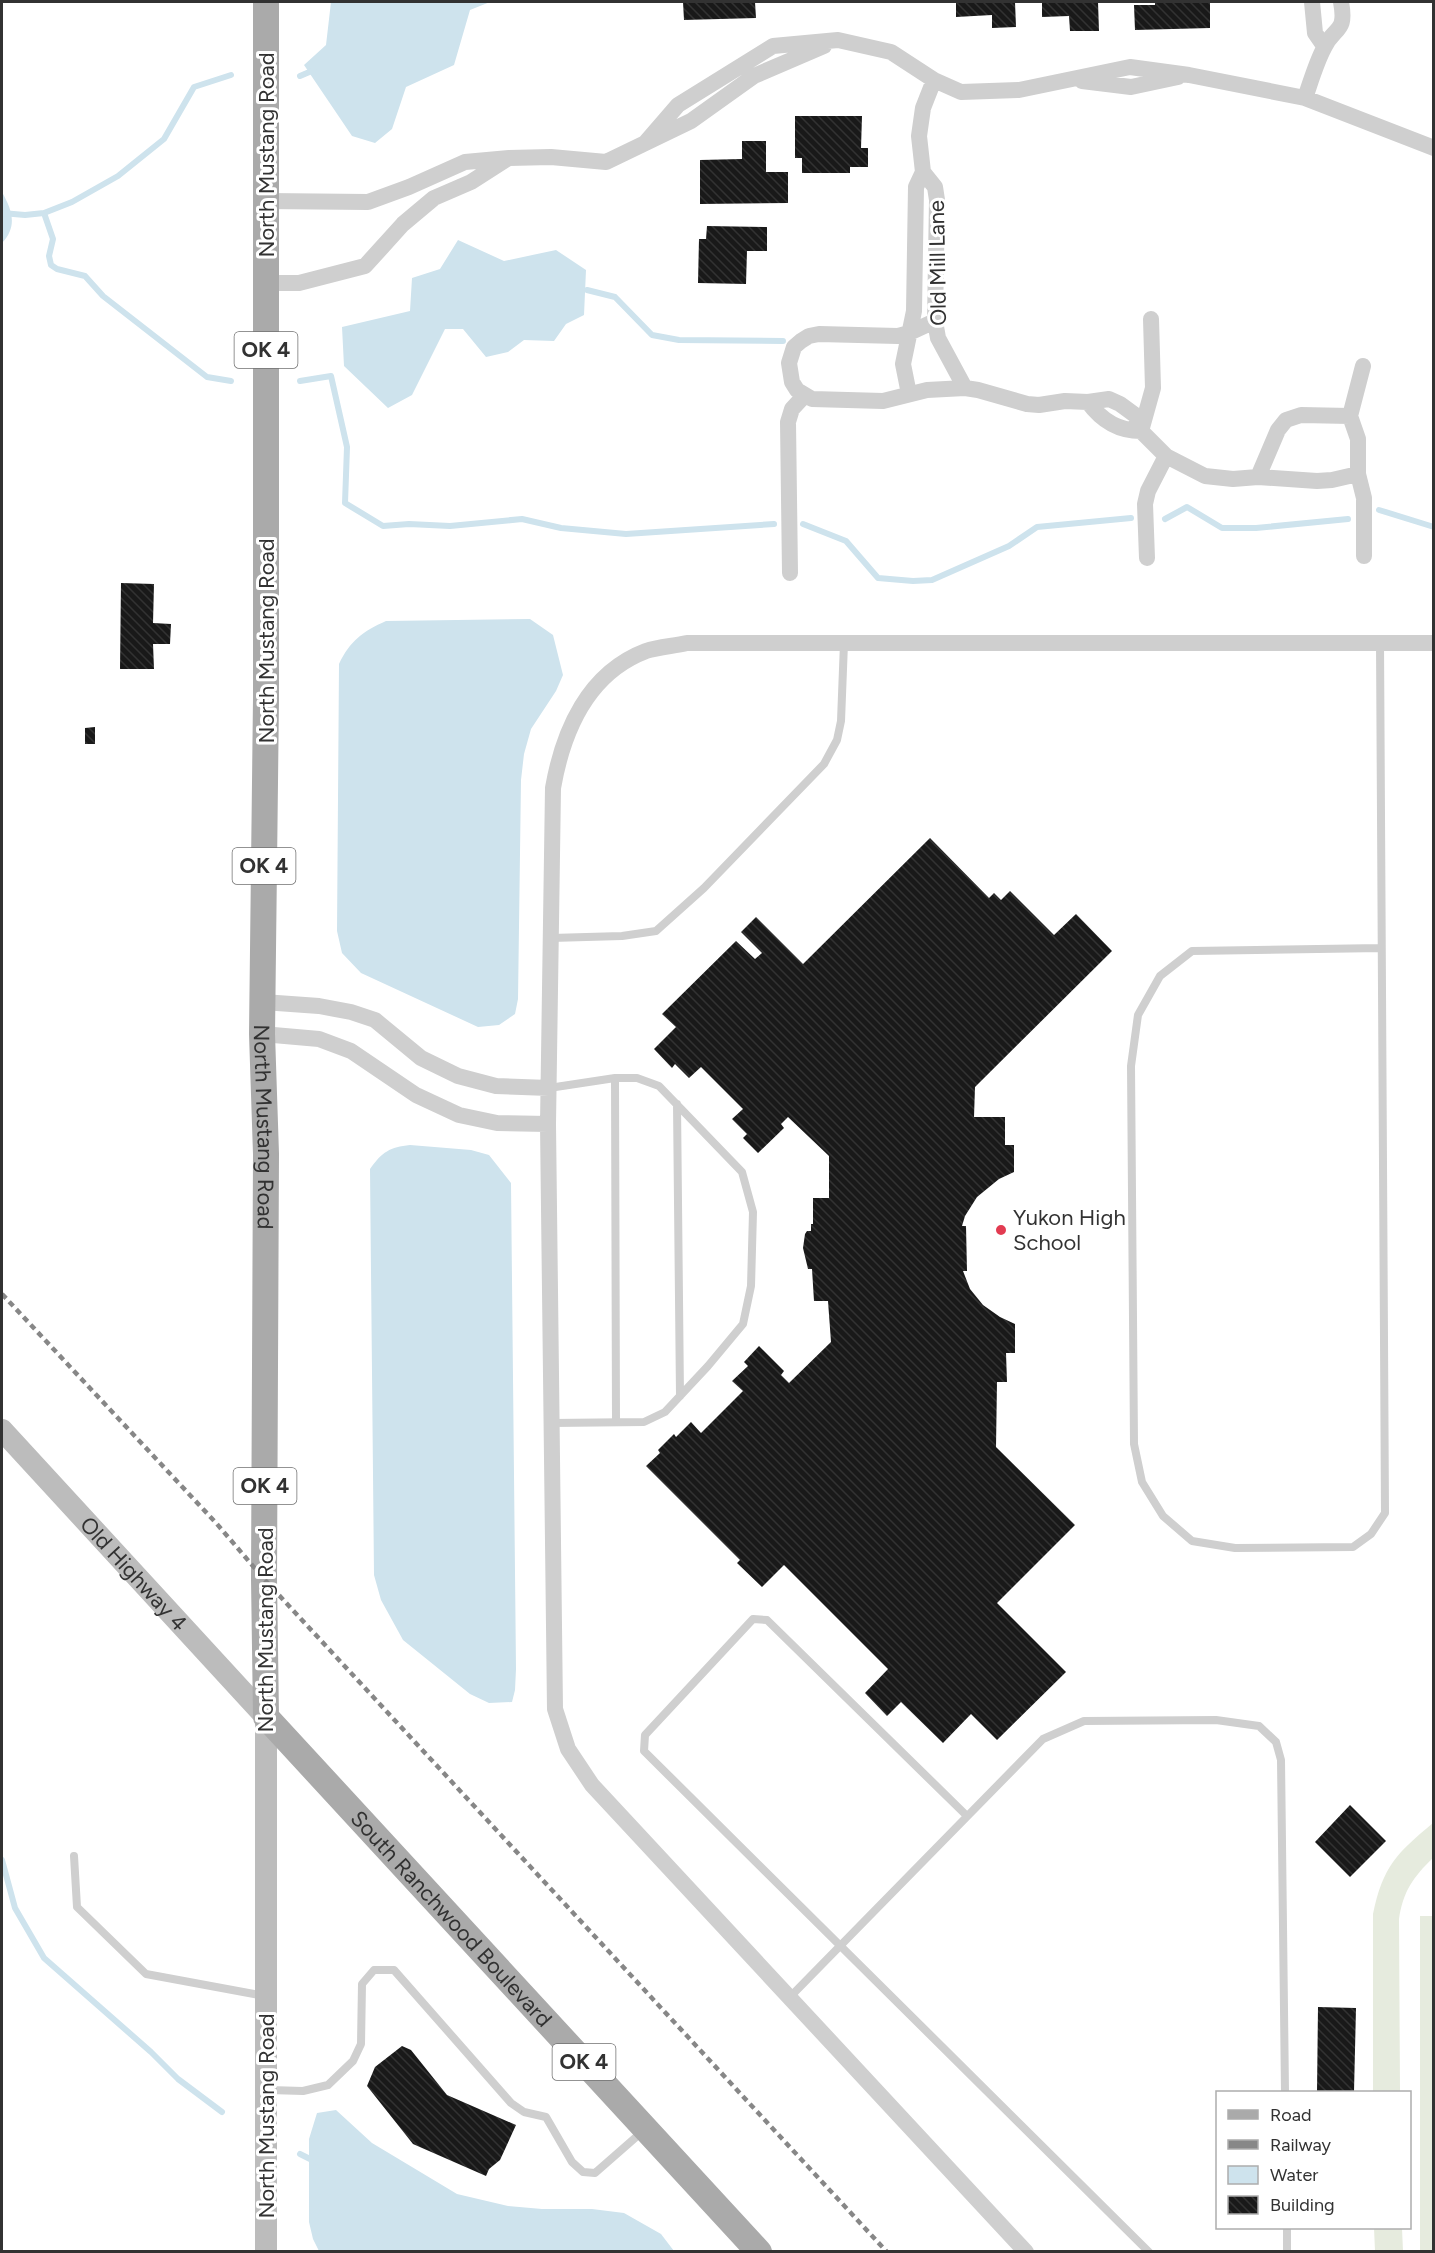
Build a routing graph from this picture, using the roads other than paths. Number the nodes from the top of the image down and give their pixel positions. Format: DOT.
graph roads {
  1 [pos="266,2"];
  2 [pos="1312,2"];
  3 [pos="1341,2"];
  4 [pos="838,40"];
  5 [pos="1324,46"];
  6 [pos="721,79"];
  7 [pos="934,80"];
  8 [pos="731,93"];
  9 [pos="1305,98"];
  10 [pos="646,142"];
  11 [pos="1434,148"];
  12 [pos="509,158"];
  13 [pos="923,172"];
  14 [pos="404,189"];
  15 [pos="266,201"];
  16 [pos="416,213"];
  17 [pos="266,283"];
  18 [pos="1151,319"];
  19 [pos="935,321"];
  20 [pos="909,333"];
  21 [pos="1362,366"];
  22 [pos="965,388"];
  23 [pos="909,394"];
  24 [pos="804,396"];
  25 [pos="1350,416"];
  26 [pos="1141,431"];
  27 [pos="1166,456"];
  28 [pos="1358,474"];
  29 [pos="1258,477"];
  30 [pos="1364,556"];
  31 [pos="1147,558"];
  32 [pos="790,573"];
  33 [pos="1380,641"];
  34 [pos="844,643"];
  35 [pos="1434,643"];
  36 [pos="551,938"];
  37 [pos="1381,948"];
  38 [pos="262,1002"];
  39 [pos="262,1034"];
  40 [pos="615,1078"];
  41 [pos="549,1088"];
  42 [pos="677,1104"];
  43 [pos="549,1125"];
  44 [pos="680,1396"];
  45 [pos="616,1422"];
  46 [pos="552,1423"];
  47 [pos="2,1430"];
  48 [pos="266,1717"];
  49 [pos="967,1816"];
  50 [pos="74,1856"];
  51 [pos="839,1946"];
  52 [pos="266,1996"];
  53 [pos="789,1997"];
  54 [pos="266,2090"];
  55 [pos="1285,2091"];
  56 [pos="646,2129"];
  57 [pos="1287,2229"];
  58 [pos="266,2252"];
  59 [pos="759,2252"];
  60 [pos="1026,2252"];
  61 [pos="1149,2252"];
  62 [pos="1287,2252"];
  1 -- 15 [label="main road, North Mustang Road / OK 4"];
  2 -- 5 [label="street"];
  3 -- 5 [label="street"];
  4 -- 6 [label="street"];
  4 -- 7 [label="street"];
  4 -- 8 [label="street"];
  5 -- 9 [label="street"];
  6 -- 8 [label="street"];
  6 -- 10 [label="street"];
  7 -- 9 [label="street"];
  7 -- 13 [label="street, Old Mill Lane"];
  8 -- 10 [label="street"];
  9 -- 11 [label="street"];
  10 -- 12 [label="street"];
  12 -- 14 [label="street"];
  12 -- 16 [label="street"];
  13 -- 19 [label="street, Old Mill Lane"];
  13 -- 20 [label="street, Old Mill Lane"];
  14 -- 15 [label="street"];
  14 -- 16 [label="street"];
  15 -- 17 [label="main road, North Mustang Road / OK 4"];
  16 -- 17 [label="street"];
  17 -- 38 [label="main road, North Mustang Road / OK 4"];
  18 -- 26 [label="street"];
  19 -- 20 [label="street"];
  19 -- 22 [label="street, Old Mill Lane"];
  20 -- 23 [label="street, Old Mill Lane"];
  20 -- 24 [label="street"];
  21 -- 25 [label="street"];
  22 -- 23 [label="street"];
  22 -- 26 [label="street"];
  23 -- 24 [label="street"];
  24 -- 32 [label="street"];
  25 -- 28 [label="street"];
  25 -- 29 [label="street"];
  26 -- 27 [label="street"];
  27 -- 29 [label="street"];
  27 -- 31 [label="street"];
  28 -- 29 [label="street"];
  28 -- 30 [label="street"];
  33 -- 34 [label="street"];
  33 -- 35 [label="street"];
  33 -- 37 [label="lane"];
  34 -- 36 [label="lane"];
  34 -- 36 [label="street"];
  36 -- 41 [label="street"];
  37 -- 37 [label="lane"];
  38 -- 39 [label="main road, North Mustang Road / OK 4"];
  38 -- 41 [label="street"];
  39 -- 43 [label="street"];
  39 -- 48 [label="main road, North Mustang Road / OK 4"];
  40 -- 41 [label="lane"];
  40 -- 42 [label="lane"];
  40 -- 45 [label="lane"];
  41 -- 43 [label="street"];
  42 -- 44 [label="lane"];
  42 -- 44 [label="lane"];
  43 -- 46 [label="street"];
  44 -- 45 [label="lane"];
  45 -- 46 [label="lane"];
  46 -- 53 [label="street"];
  47 -- 48 [label="main road, Old Highway 4"];
  48 -- 52 [label="main road, North Mustang Road"];
  48 -- 56 [label="main road, South Ranchwood Boulevard / OK 4"];
  49 -- 51 [label="lane"];
  49 -- 51 [label="lane"];
  49 -- 55 [label="lane"];
  50 -- 52 [label="lane"];
  51 -- 53 [label="lane"];
  51 -- 61 [label="lane"];
  52 -- 54 [label="main road, North Mustang Road"];
  53 -- 60 [label="street"];
  54 -- 56 [label="lane"];
  54 -- 58 [label="main road, North Mustang Road"];
  56 -- 59 [label="main road, South Ranchwood Boulevard / OK 4"];
  57 -- 62 [label="lane"];
}
